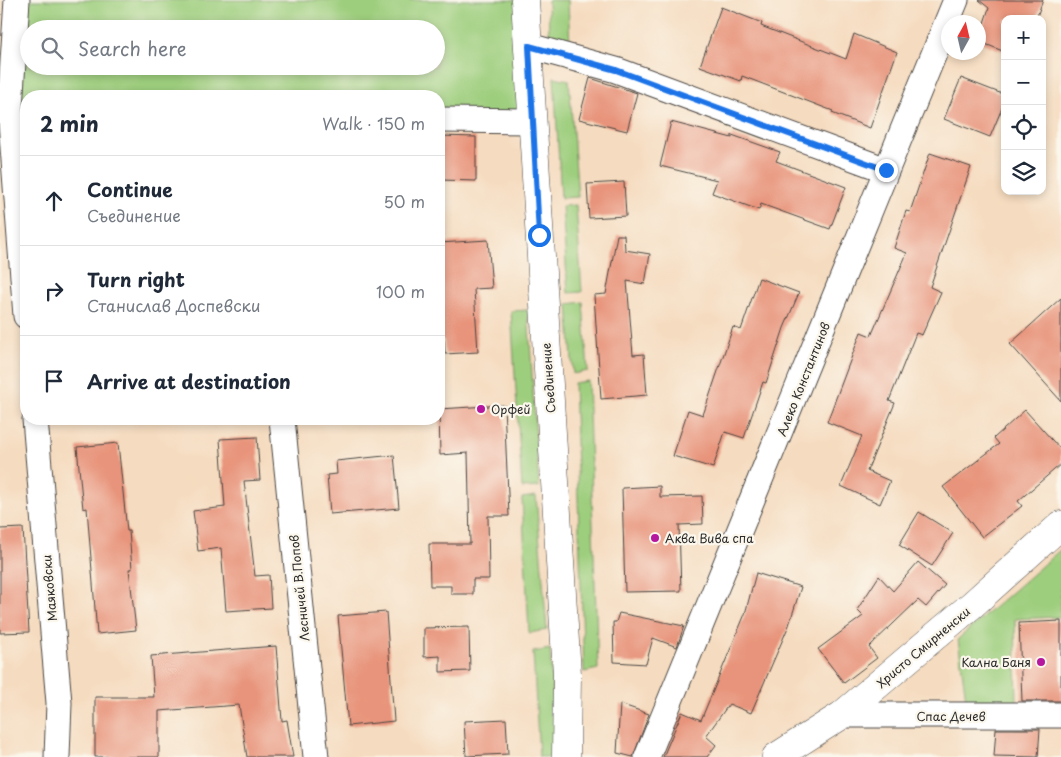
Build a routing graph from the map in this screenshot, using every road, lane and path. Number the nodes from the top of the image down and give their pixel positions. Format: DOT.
graph roads {
  1 [pos="17,0"];
  2 [pos="525,0"];
  3 [pos="956,0"];
  4 [pos="529,46"];
  5 [pos="12,102"];
  6 [pos="445,120"];
  7 [pos="532,122"];
  8 [pos="886,170"];
  9 [pos="20,224"];
  10 [pos="35,425"];
  11 [pos="283,425"];
  12 [pos="1061,525"];
  13 [pos="842,715"];
  14 [pos="1061,715"];
  15 [pos="57,757"];
  16 [pos="316,757"];
  17 [pos="566,757"];
  18 [pos="647,757"];
  19 [pos="776,757"];
  1 -- 5 [label="street"];
  2 -- 4 [label="street, Съединение"];
  3 -- 8 [label="street, Алеко Константинов"];
  4 -- 7 [label="street, Съединение"];
  4 -- 8 [label="street"];
  5 -- 9 [label="street"];
  6 -- 7 [label="street"];
  7 -- 17 [label="street, Съединение"];
  8 -- 18 [label="street, Алеко Константинов"];
  10 -- 15 [label="street, Маяковски"];
  11 -- 16 [label="street, Лесничей В.Попов"];
  12 -- 13 [label="street, Христо Смирненски"];
  13 -- 14 [label="street, Спас Дечев"];
  13 -- 19 [label="street, Христо Смирненски"];
}
